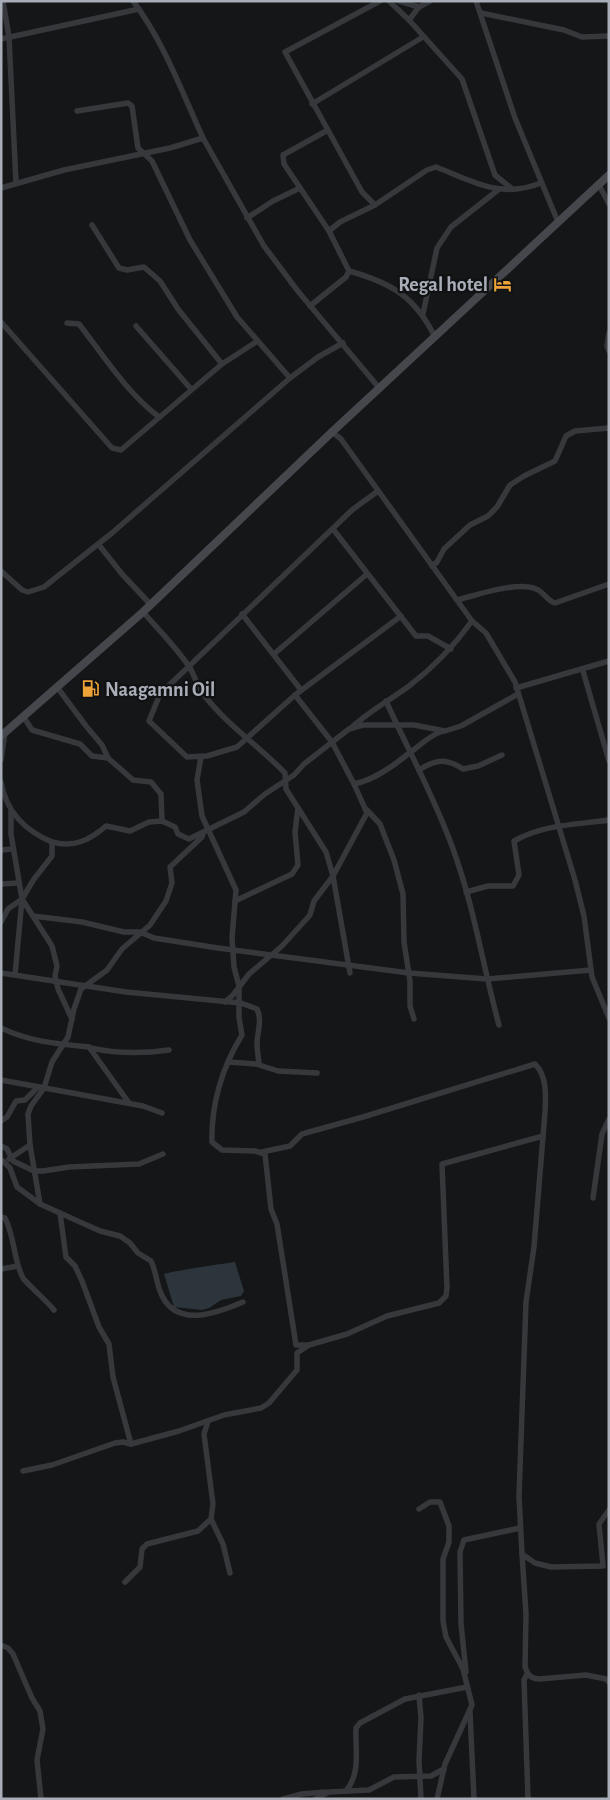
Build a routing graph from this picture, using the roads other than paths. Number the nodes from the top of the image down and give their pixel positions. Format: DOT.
graph roads {
  1 [pos="3,1"];
  2 [pos="133,1"];
  3 [pos="380,1"];
  4 [pos="389,1"];
  5 [pos="399,1"];
  6 [pos="430,1"];
  7 [pos="476,1"];
  8 [pos="420,7"];
  9 [pos="139,9"];
  10 [pos="481,13"];
  11 [pos="409,20"];
  12 [pos="609,36"];
  13 [pos="9,37"];
  14 [pos="423,37"];
  15 [pos="1,39"];
  16 [pos="312,104"];
  17 [pos="77,111"];
  18 [pos="328,130"];
  19 [pos="203,138"];
  20 [pos="145,154"];
  21 [pos="609,175"];
  22 [pos="16,182"];
  23 [pos="542,183"];
  24 [pos="599,185"];
  25 [pos="1,188"];
  26 [pos="300,188"];
  27 [pos="511,188"];
  28 [pos="498,190"];
  29 [pos="609,204"];
  30 [pos="375,205"];
  31 [pos="247,218"];
  32 [pos="558,222"];
  33 [pos="92,225"];
  34 [pos="329,232"];
  35 [pos="349,271"];
  36 [pos="310,306"];
  37 [pos="423,314"];
  38 [pos="1,322"];
  39 [pos="67,323"];
  40 [pos="136,326"];
  41 [pos="609,333"];
  42 [pos="436,337"];
  43 [pos="256,342"];
  44 [pos="343,343"];
  45 [pos="609,351"];
  46 [pos="222,364"];
  47 [pos="290,378"];
  48 [pos="191,389"];
  49 [pos="380,390"];
  50 [pos="159,418"];
  51 [pos="609,428"];
  52 [pos="332,432"];
  53 [pos="378,491"];
  54 [pos="333,529"];
  55 [pos="99,545"];
  56 [pos="432,566"];
  57 [pos="1,571"];
  58 [pos="367,574"];
  59 [pos="609,584"];
  60 [pos="457,600"];
  61 [pos="150,604"];
  62 [pos="142,612"];
  63 [pos="242,614"];
  64 [pos="401,616"];
  65 [pos="472,621"];
  66 [pos="451,650"];
  67 [pos="274,654"];
  68 [pos="609,661"];
  69 [pos="190,666"];
  70 [pos="582,671"];
  71 [pos="57,687"];
  72 [pos="301,690"];
  73 [pos="517,691"];
  74 [pos="295,695"];
  75 [pos="386,701"];
  76 [pos="23,716"];
  77 [pos="397,726"];
  78 [pos="349,729"];
  79 [pos="446,731"];
  80 [pos="3,734"];
  81 [pos="245,738"];
  82 [pos="606,739"];
  83 [pos="332,742"];
  84 [pos="409,754"];
  85 [pos="502,755"];
  86 [pos="201,757"];
  87 [pos="108,758"];
  88 [pos="1,760"];
  89 [pos="609,762"];
  90 [pos="419,770"];
  91 [pos="1,782"];
  92 [pos="285,782"];
  93 [pos="354,784"];
  94 [pos="298,808"];
  95 [pos="365,808"];
  96 [pos="11,810"];
  97 [pos="609,820"];
  98 [pos="162,821"];
  99 [pos="559,824"];
  100 [pos="210,830"];
  101 [pos="203,833"];
  102 [pos="52,842"];
  103 [pos="13,848"];
  104 [pos="1,850"];
  105 [pos="333,876"];
  106 [pos="18,883"];
  107 [pos="1,884"];
  108 [pos="466,892"];
  109 [pos="22,899"];
  110 [pos="236,901"];
  111 [pos="33,916"];
  112 [pos="1,922"];
  113 [pos="140,932"];
  114 [pos="233,950"];
  115 [pos="271,954"];
  116 [pos="348,965"];
  117 [pos="591,970"];
  118 [pos="1,973"];
  119 [pos="350,973"];
  120 [pos="409,973"];
  121 [pos="15,975"];
  122 [pos="487,979"];
  123 [pos="56,981"];
  124 [pos="86,984"];
  125 [pos="239,986"];
  126 [pos="225,1002"];
  127 [pos="241,1003"];
  128 [pos="609,1018"];
  129 [pos="414,1019"];
  130 [pos="72,1020"];
  131 [pos="499,1026"];
  132 [pos="1,1028"];
  133 [pos="64,1044"];
  134 [pos="91,1048"];
  135 [pos="169,1050"];
  136 [pos="229,1062"];
  137 [pos="259,1062"];
  138 [pos="317,1073"];
  139 [pos="1,1080"];
  140 [pos="41,1087"];
  141 [pos="129,1103"];
  142 [pos="162,1113"];
  143 [pos="609,1119"];
  144 [pos="1,1121"];
  145 [pos="543,1136"];
  146 [pos="30,1145"];
  147 [pos="1,1146"];
  148 [pos="262,1152"];
  149 [pos="163,1154"];
  150 [pos="10,1158"];
  151 [pos="2,1162"];
  152 [pos="34,1171"];
  153 [pos="593,1198"];
  154 [pos="40,1204"];
  155 [pos="60,1213"];
  156 [pos="1,1217"];
  157 [pos="18,1266"];
  158 [pos="1,1269"];
  159 [pos="242,1302"];
  160 [pos="54,1310"];
  161 [pos="296,1345"];
  162 [pos="308,1345"];
  163 [pos="297,1353"];
  164 [pos="208,1421"];
  165 [pos="131,1444"];
  166 [pos="23,1471"];
  167 [pos="419,1509"];
  168 [pos="609,1510"];
  169 [pos="211,1519"];
  170 [pos="520,1528"];
  171 [pos="522,1554"];
  172 [pos="230,1573"];
  173 [pos="125,1582"];
  174 [pos="1,1645"];
  175 [pos="527,1674"];
  176 [pos="465,1678"];
  177 [pos="609,1682"];
  178 [pos="467,1687"];
  179 [pos="419,1696"];
  180 [pos="470,1709"];
  181 [pos="444,1769"];
  182 [pos="419,1775"];
  183 [pos="346,1791"];
  184 [pos="329,1792"];
  185 [pos="41,1799"];
  186 [pos="282,1799"];
  187 [pos="315,1799"];
  188 [pos="421,1799"];
  189 [pos="437,1799"];
  190 [pos="474,1799"];
  191 [pos="528,1799"];
  1 -- 13 [label="street"];
  2 -- 9 [label="street"];
  3 -- 16 [label="street"];
  4 -- 11 [label="street"];
  5 -- 8 [label="street"];
  6 -- 8 [label="street"];
  7 -- 10 [label="street"];
  8 -- 11 [label="street"];
  9 -- 13 [label="street"];
  9 -- 19 [label="street"];
  10 -- 12 [label="street"];
  10 -- 23 [label="street"];
  11 -- 14 [label="street"];
  13 -- 15 [label="street"];
  13 -- 22 [label="street"];
  14 -- 16 [label="street"];
  14 -- 27 [label="street"];
  16 -- 18 [label="street"];
  17 -- 20 [label="street"];
  18 -- 26 [label="street"];
  18 -- 30 [label="street"];
  19 -- 20 [label="street"];
  19 -- 31 [label="street"];
  20 -- 22 [label="street"];
  20 -- 43 [label="street"];
  21 -- 24 [label="main road"];
  22 -- 25 [label="street"];
  23 -- 27 [label="street"];
  23 -- 32 [label="street"];
  24 -- 29 [label="street"];
  24 -- 32 [label="main road"];
  26 -- 31 [label="street"];
  26 -- 34 [label="street"];
  27 -- 28 [label="street"];
  28 -- 30 [label="street"];
  28 -- 37 [label="street"];
  30 -- 34 [label="street"];
  31 -- 36 [label="street"];
  32 -- 42 [label="main road"];
  33 -- 46 [label="street"];
  34 -- 35 [label="street"];
  35 -- 36 [label="street"];
  35 -- 37 [label="street"];
  36 -- 44 [label="street"];
  37 -- 42 [label="street"];
  38 -- 50 [label="street"];
  39 -- 50 [label="street"];
  40 -- 48 [label="street"];
  41 -- 45 [label="street"];
  42 -- 49 [label="main road"];
  43 -- 46 [label="street"];
  43 -- 47 [label="street"];
  44 -- 47 [label="street"];
  44 -- 49 [label="street"];
  46 -- 48 [label="street"];
  47 -- 55 [label="street"];
  48 -- 50 [label="street"];
  49 -- 52 [label="main road"];
  51 -- 56 [label="street"];
  52 -- 53 [label="street"];
  52 -- 61 [label="main road"];
  53 -- 54 [label="street"];
  53 -- 56 [label="street"];
  54 -- 58 [label="street"];
  54 -- 63 [label="street"];
  55 -- 57 [label="street"];
  55 -- 61 [label="street"];
  56 -- 60 [label="street"];
  58 -- 64 [label="street"];
  58 -- 67 [label="street"];
  59 -- 60 [label="street"];
  60 -- 65 [label="street"];
  61 -- 62 [label="main road"];
  62 -- 69 [label="street"];
  62 -- 71 [label="main road"];
  63 -- 67 [label="street"];
  63 -- 69 [label="street"];
  64 -- 66 [label="street"];
  64 -- 72 [label="street"];
  65 -- 66 [label="street"];
  65 -- 73 [label="street"];
  66 -- 75 [label="street"];
  67 -- 72 [label="street"];
  68 -- 70 [label="street"];
  69 -- 81 [label="street"];
  69 -- 86 [label="street"];
  70 -- 73 [label="street"];
  70 -- 82 [label="street"];
  71 -- 76 [label="main road"];
  71 -- 87 [label="street"];
  72 -- 74 [label="street"];
  73 -- 79 [label="street"];
  73 -- 99 [label="street"];
  74 -- 81 [label="street"];
  74 -- 83 [label="street"];
  75 -- 77 [label="street"];
  75 -- 78 [label="street"];
  76 -- 80 [label="main road"];
  76 -- 87 [label="street"];
  77 -- 78 [label="street"];
  77 -- 79 [label="street"];
  77 -- 84 [label="street"];
  78 -- 83 [label="street"];
  79 -- 84 [label="street"];
  80 -- 88 [label="street"];
  81 -- 86 [label="street"];
  81 -- 92 [label="street"];
  82 -- 89 [label="street"];
  83 -- 92 [label="street"];
  83 -- 93 [label="street"];
  84 -- 90 [label="street"];
  84 -- 93 [label="street"];
  85 -- 90 [label="street"];
  86 -- 100 [label="street"];
  87 -- 98 [label="street"];
  90 -- 108 [label="street"];
  91 -- 96 [label="street"];
  92 -- 94 [label="street"];
  92 -- 100 [label="street"];
  93 -- 95 [label="street"];
  94 -- 105 [label="street"];
  94 -- 110 [label="street"];
  95 -- 105 [label="street"];
  95 -- 120 [label="street"];
  96 -- 102 [label="street"];
  96 -- 103 [label="street"];
  97 -- 99 [label="street"];
  98 -- 101 [label="street"];
  98 -- 102 [label="street"];
  99 -- 108 [label="street"];
  99 -- 117 [label="street"];
  100 -- 101 [label="street"];
  100 -- 110 [label="street"];
  101 -- 113 [label="street"];
  102 -- 109 [label="street"];
  103 -- 104 [label="street"];
  103 -- 106 [label="street"];
  105 -- 115 [label="street"];
  105 -- 116 [label="street"];
  106 -- 107 [label="street"];
  106 -- 109 [label="street"];
  108 -- 122 [label="street"];
  109 -- 111 [label="street"];
  109 -- 112 [label="street"];
  109 -- 121 [label="street"];
  110 -- 114 [label="street"];
  111 -- 113 [label="street"];
  111 -- 123 [label="street"];
  113 -- 114 [label="street"];
  113 -- 124 [label="street"];
  114 -- 115 [label="street"];
  114 -- 125 [label="street"];
  115 -- 116 [label="street"];
  115 -- 125 [label="street"];
  116 -- 119 [label="street"];
  116 -- 120 [label="street"];
  117 -- 122 [label="street"];
  117 -- 128 [label="street"];
  118 -- 121 [label="street"];
  120 -- 122 [label="street"];
  120 -- 129 [label="street"];
  121 -- 123 [label="street"];
  122 -- 131 [label="street"];
  123 -- 124 [label="street"];
  123 -- 130 [label="street"];
  124 -- 126 [label="street"];
  124 -- 130 [label="street"];
  125 -- 126 [label="street"];
  125 -- 127 [label="street"];
  126 -- 127 [label="street"];
  127 -- 136 [label="street"];
  127 -- 137 [label="street"];
  130 -- 133 [label="street"];
  132 -- 133 [label="street"];
  133 -- 134 [label="street"];
  133 -- 140 [label="street"];
  134 -- 135 [label="street"];
  134 -- 141 [label="street"];
  136 -- 138 [label="street"];
  136 -- 148 [label="street"];
  139 -- 140 [label="street"];
  140 -- 141 [label="street"];
  140 -- 144 [label="street"];
  140 -- 146 [label="street"];
  141 -- 142 [label="street"];
  143 -- 153 [label="street"];
  145 -- 148 [label="street"];
  145 -- 162 [label="street"];
  145 -- 170 [label="street"];
  146 -- 150 [label="street"];
  146 -- 152 [label="street"];
  147 -- 150 [label="street"];
  148 -- 161 [label="street"];
  149 -- 152 [label="street"];
  150 -- 151 [label="street"];
  150 -- 152 [label="street"];
  151 -- 154 [label="street"];
  152 -- 154 [label="street"];
  154 -- 155 [label="street"];
  155 -- 159 [label="street"];
  155 -- 165 [label="street"];
  156 -- 157 [label="street"];
  157 -- 158 [label="street"];
  157 -- 160 [label="street"];
  161 -- 162 [label="street"];
  161 -- 163 [label="street"];
  162 -- 163 [label="street"];
  163 -- 164 [label="street"];
  164 -- 165 [label="street"];
  164 -- 169 [label="street"];
  165 -- 166 [label="street"];
  167 -- 176 [label="street"];
  168 -- 171 [label="street"];
  169 -- 172 [label="street"];
  169 -- 173 [label="street"];
  170 -- 171 [label="street"];
  170 -- 176 [label="street"];
  171 -- 175 [label="street"];
  174 -- 185 [label="street"];
  175 -- 177 [label="street"];
  175 -- 191 [label="street"];
  176 -- 178 [label="street"];
  178 -- 179 [label="street"];
  178 -- 180 [label="street"];
  179 -- 182 [label="street"];
  179 -- 183 [label="street"];
  180 -- 181 [label="street"];
  180 -- 190 [label="street"];
  181 -- 182 [label="street"];
  181 -- 189 [label="street"];
  182 -- 183 [label="street"];
  182 -- 188 [label="street"];
  183 -- 184 [label="street"];
  184 -- 186 [label="street"];
  184 -- 187 [label="street"];
}
